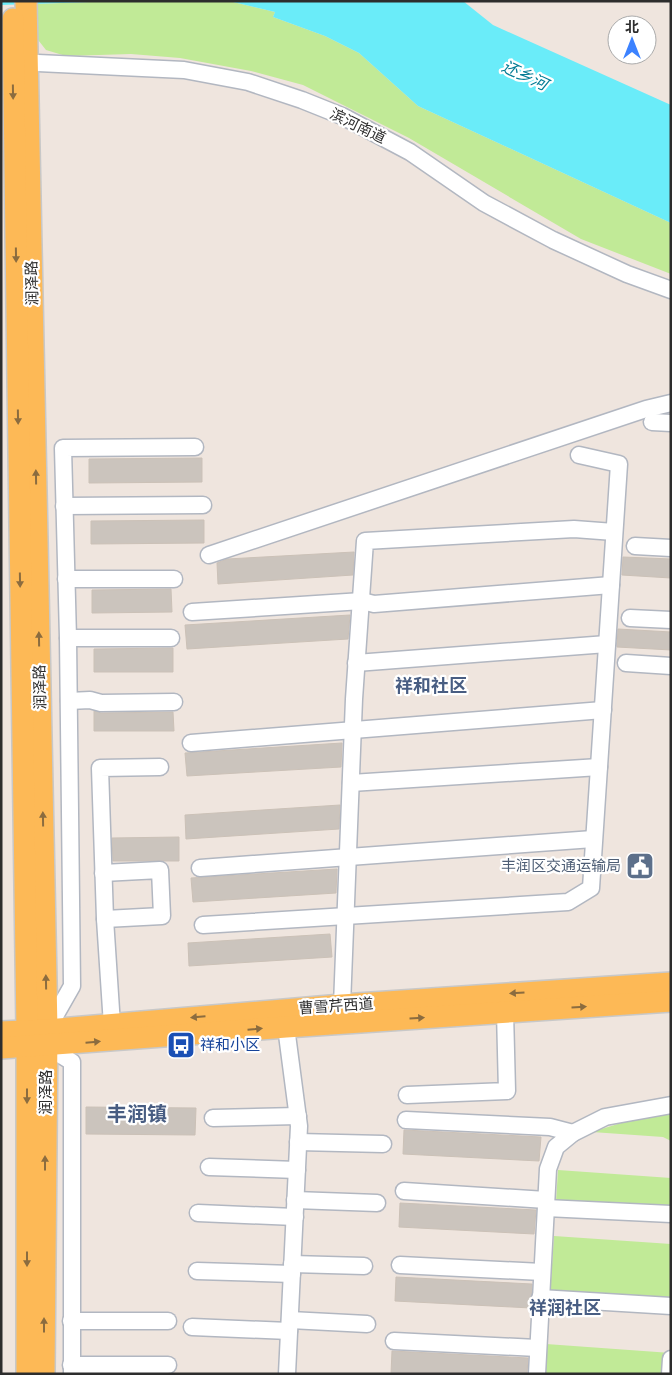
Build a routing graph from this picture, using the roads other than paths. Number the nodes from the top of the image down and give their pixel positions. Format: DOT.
graph roads {
  1 [pos="12,1"];
  2 [pos="26,1"];
  3 [pos="20,26"];
  4 [pos="20,62"];
  5 [pos="671,290"];
  6 [pos="671,404"];
  7 [pos="652,422"];
  8 [pos="671,423"];
  9 [pos="195,447"];
  10 [pos="579,455"];
  11 [pos="203,505"];
  12 [pos="64,506"];
  13 [pos="614,532"];
  14 [pos="635,546"];
  15 [pos="671,548"];
  16 [pos="209,555"];
  17 [pos="66,579"];
  18 [pos="174,579"];
  19 [pos="611,585"];
  20 [pos="362,601"];
  21 [pos="192,612"];
  22 [pos="630,618"];
  23 [pos="671,620"];
  24 [pos="68,638"];
  25 [pos="171,638"];
  26 [pos="607,644"];
  27 [pos="356,663"];
  28 [pos="626,663"];
  29 [pos="671,666"];
  30 [pos="69,701"];
  31 [pos="174,702"];
  32 [pos="602,710"];
  33 [pos="352,730"];
  34 [pos="191,743"];
  35 [pos="160,766"];
  36 [pos="599,767"];
  37 [pos="350,783"];
  38 [pos="593,839"];
  39 [pos="348,858"];
  40 [pos="200,868"];
  41 [pos="103,873"];
  42 [pos="345,916"];
  43 [pos="105,919"];
  44 [pos="203,925"];
  45 [pos="671,983"];
  46 [pos="671,1001"];
  47 [pos="342,1006"];
  48 [pos="505,1012"];
  49 [pos="112,1025"];
  50 [pos="286,1027"];
  51 [pos="1,1032"];
  52 [pos="37,1039"];
  53 [pos="1,1048"];
  54 [pos="407,1095"];
  55 [pos="671,1105"];
  56 [pos="298,1116"];
  57 [pos="213,1118"];
  58 [pos="406,1120"];
  59 [pos="573,1133"];
  60 [pos="298,1142"];
  61 [pos="383,1144"];
  62 [pos="209,1167"];
  63 [pos="297,1170"];
  64 [pos="404,1191"];
  65 [pos="295,1200"];
  66 [pos="377,1203"];
  67 [pos="546,1204"];
  68 [pos="198,1213"];
  69 [pos="671,1214"];
  70 [pos="295,1217"];
  71 [pos="400,1265"];
  72 [pos="364,1266"];
  73 [pos="292,1269"];
  74 [pos="197,1271"];
  75 [pos="542,1272"];
  76 [pos="540,1298"];
  77 [pos="671,1306"];
  78 [pos="71,1321"];
  79 [pos="168,1321"];
  80 [pos="367,1324"];
  81 [pos="289,1326"];
  82 [pos="192,1327"];
  83 [pos="394,1341"];
  84 [pos="538,1348"];
  85 [pos="671,1359"];
  86 [pos="168,1366"];
  87 [pos="72,1370"];
  88 [pos="27,1374"];
  89 [pos="44,1374"];
  90 [pos="287,1374"];
  91 [pos="537,1374"];
  92 [pos="670,1374"];
  1 -- 3 [label="main road, 润泽路"];
  2 -- 3 [label="main road, 润泽路"];
  3 -- 4 [label="main road, 润泽路"];
  4 -- 5 [label="street, 滨河南道"];
  4 -- 52 [label="main road, 润泽路"];
  6 -- 16 [label="street"];
  7 -- 8 [label="street"];
  9 -- 12 [label="street"];
  10 -- 13 [label="street"];
  11 -- 12 [label="street"];
  12 -- 17 [label="street"];
  13 -- 19 [label="street"];
  13 -- 20 [label="street"];
  14 -- 15 [label="street"];
  17 -- 18 [label="street"];
  17 -- 24 [label="street"];
  19 -- 20 [label="street"];
  19 -- 26 [label="street"];
  20 -- 21 [label="street"];
  20 -- 27 [label="street"];
  22 -- 23 [label="street"];
  24 -- 25 [label="street"];
  24 -- 30 [label="street"];
  26 -- 27 [label="street"];
  26 -- 32 [label="street"];
  27 -- 33 [label="street"];
  28 -- 29 [label="street"];
  30 -- 31 [label="street"];
  30 -- 52 [label="street"];
  32 -- 33 [label="street"];
  32 -- 36 [label="street"];
  33 -- 34 [label="street"];
  33 -- 37 [label="street"];
  35 -- 41 [label="street"];
  36 -- 37 [label="street"];
  36 -- 38 [label="street"];
  37 -- 39 [label="street"];
  38 -- 39 [label="street"];
  38 -- 42 [label="street"];
  39 -- 40 [label="street"];
  39 -- 42 [label="street"];
  41 -- 43 [label="street"];
  41 -- 43 [label="street"];
  42 -- 44 [label="street"];
  42 -- 47 [label="street"];
  43 -- 49 [label="street"];
  45 -- 47 [label="main road, 曹雪芹西道, one-way"];
  48 -- 46 [label="main road, 曹雪芹西道, one-way"];
  47 -- 49 [label="main road, 曹雪芹西道, one-way"];
  50 -- 48 [label="main road, 曹雪芹西道, one-way"];
  48 -- 54 [label="street"];
  49 -- 52 [label="main road, 曹雪芹西道"];
  52 -- 50 [label="main road, 曹雪芹西道, one-way"];
  50 -- 56 [label="street"];
  51 -- 52 [label="main road, 曹雪芹西道"];
  52 -- 53 [label="main road, 曹雪芹西道"];
  52 -- 78 [label="street"];
  52 -- 88 [label="main road, 润泽路, one-way"];
  89 -- 52 [label="main road, 润泽路, one-way"];
  55 -- 59 [label="street"];
  56 -- 57 [label="street"];
  56 -- 60 [label="street"];
  58 -- 59 [label="street"];
  59 -- 67 [label="street"];
  60 -- 61 [label="street"];
  60 -- 63 [label="street"];
  62 -- 63 [label="street"];
  63 -- 65 [label="street"];
  64 -- 67 [label="street"];
  65 -- 66 [label="street"];
  65 -- 70 [label="street"];
  67 -- 69 [label="street"];
  67 -- 75 [label="street"];
  68 -- 70 [label="street"];
  70 -- 73 [label="street"];
  71 -- 75 [label="street"];
  72 -- 73 [label="street"];
  73 -- 74 [label="street"];
  73 -- 81 [label="street"];
  75 -- 76 [label="street"];
  76 -- 77 [label="street"];
  76 -- 84 [label="street"];
  78 -- 79 [label="street"];
  78 -- 87 [label="street"];
  80 -- 81 [label="street"];
  81 -- 82 [label="street"];
  81 -- 90 [label="street"];
  83 -- 84 [label="street"];
  84 -- 91 [label="street"];
  85 -- 92 [label="street"];
  86 -- 87 [label="street"];
}
